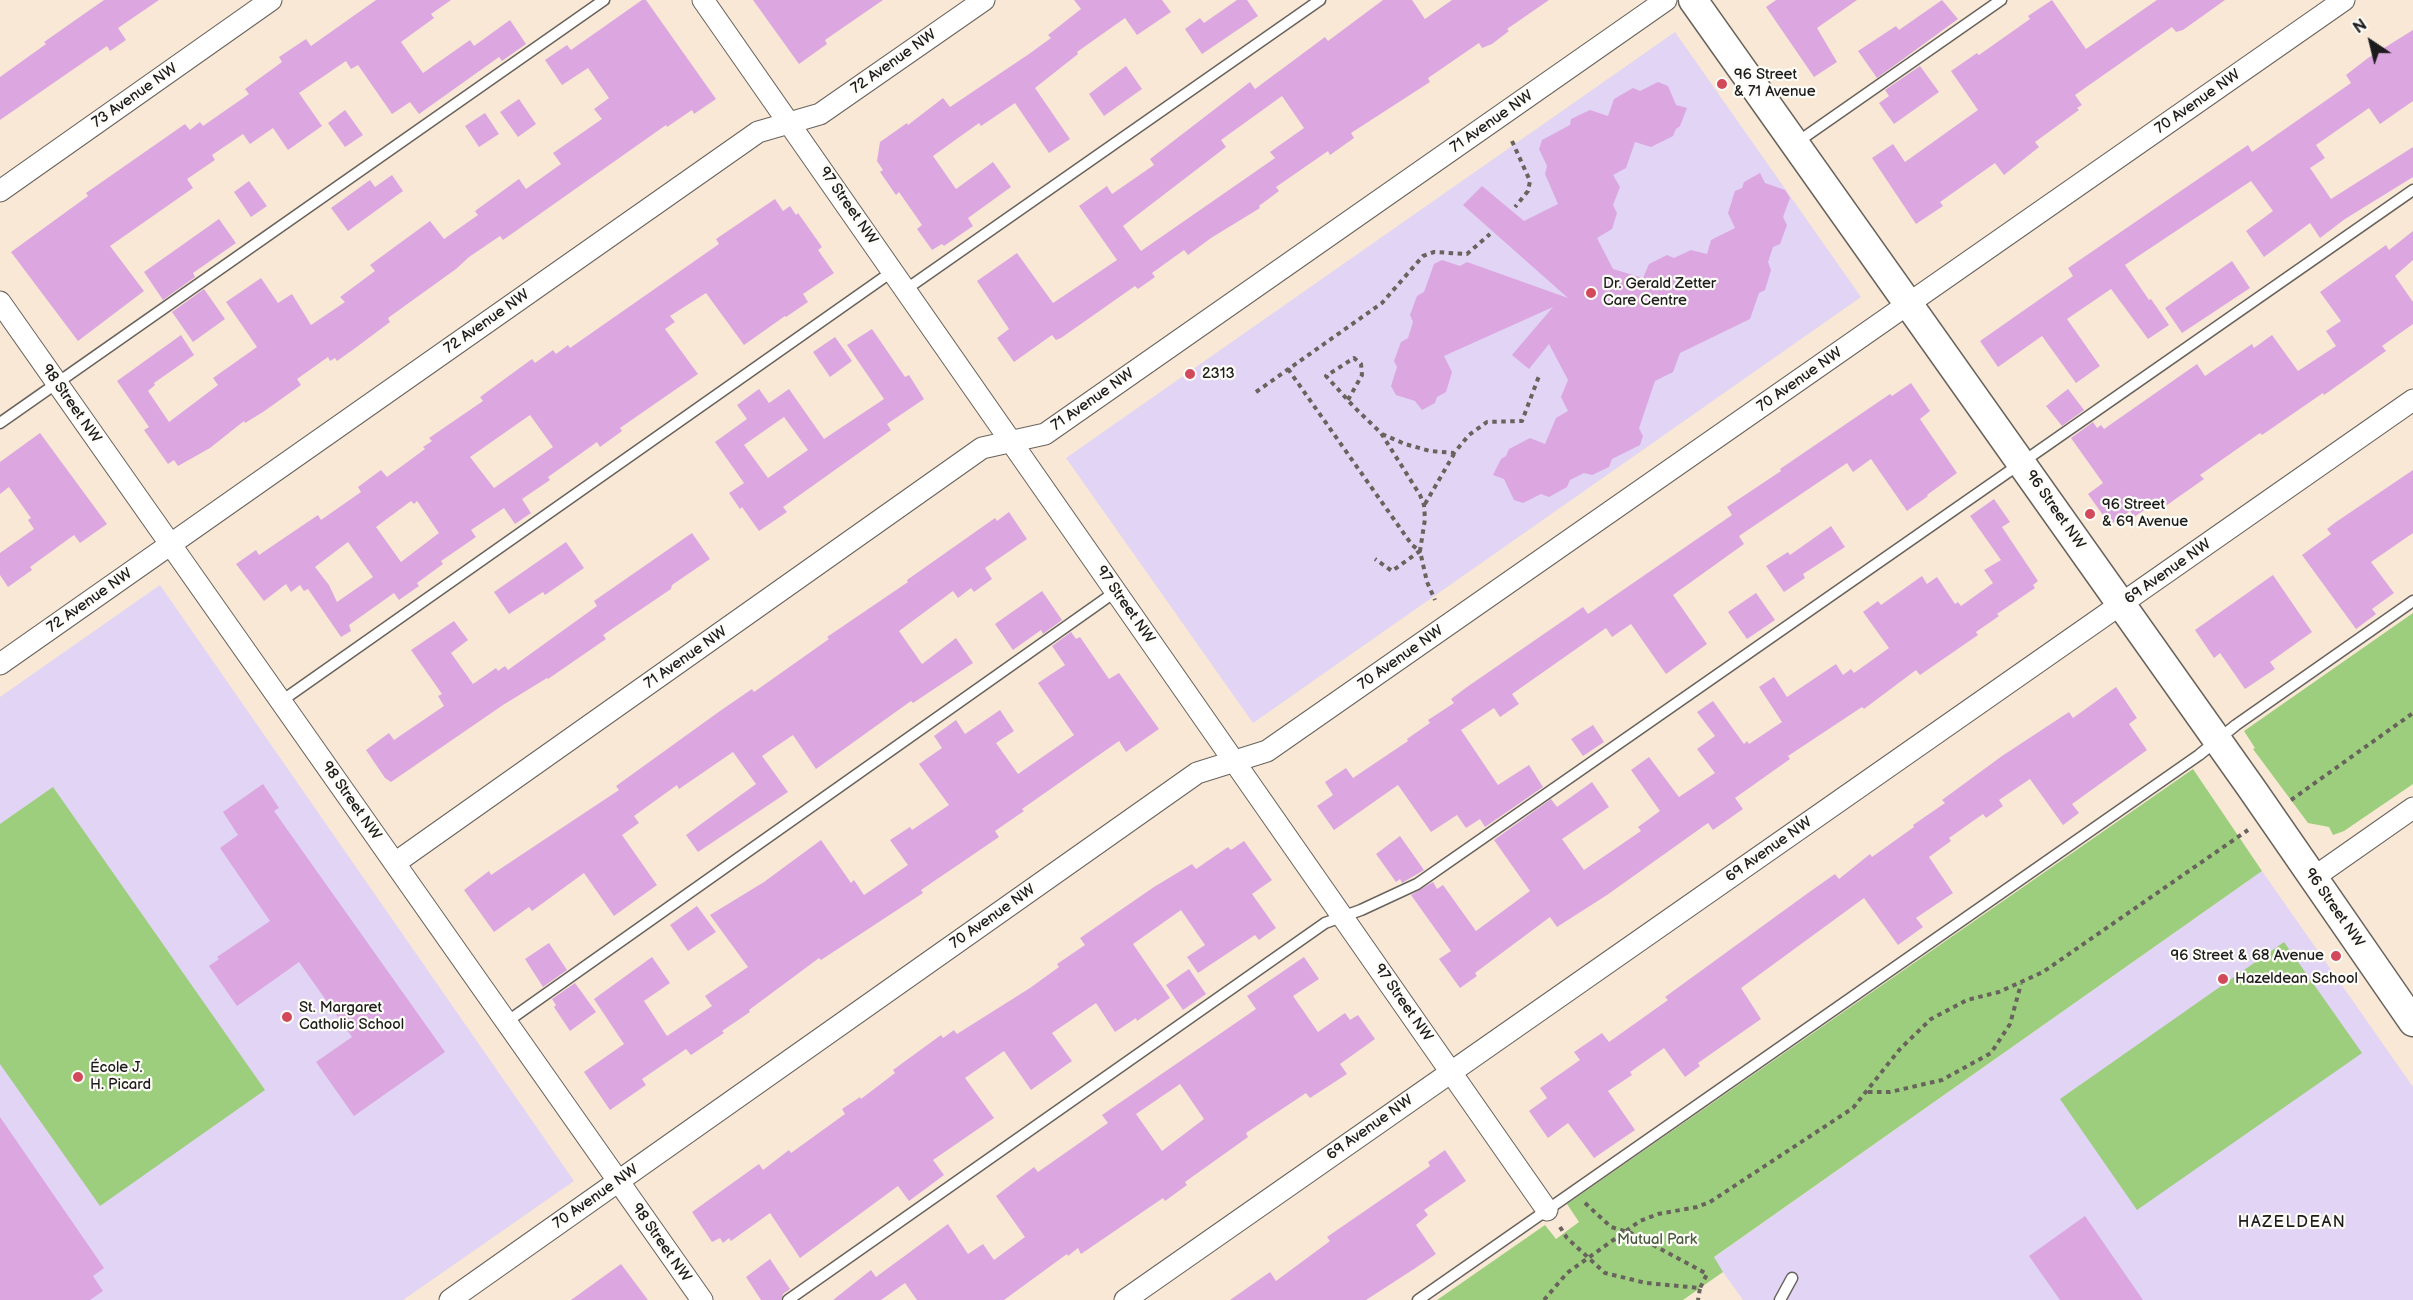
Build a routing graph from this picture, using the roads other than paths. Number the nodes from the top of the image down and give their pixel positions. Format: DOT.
graph roads {
  1 [pos="271,0"];
  2 [pos="604,0"];
  3 [pos="703,0"];
  4 [pos="984,0"];
  5 [pos="1320,0"];
  6 [pos="1666,0"];
  7 [pos="1694,0"];
  8 [pos="2001,0"];
  9 [pos="2344,0"];
  10 [pos="790,123"];
  11 [pos="1796,143"];
  12 [pos="2413,190"];
  13 [pos="0,191"];
  14 [pos="893,271"];
  15 [pos="905,290"];
  16 [pos="0,302"];
  17 [pos="1908,305"];
  18 [pos="57,383"];
  19 [pos="2413,400"];
  20 [pos="0,423"];
  21 [pos="1012,442"];
  22 [pos="2022,464"];
  23 [pos="170,545"];
  24 [pos="1115,592"];
  25 [pos="2413,601"];
  26 [pos="2122,605"];
  27 [pos="0,664"];
  28 [pos="280,702"];
  29 [pos="2217,740"];
  30 [pos="1234,762"];
  31 [pos="2413,808"];
  32 [pos="394,863"];
  33 [pos="2313,878"];
  34 [pos="1343,917"];
  35 [pos="2413,1022"];
  36 [pos="505,1023"];
  37 [pos="1451,1071"];
  38 [pos="617,1182"];
  39 [pos="1546,1210"];
  40 [pos="1792,1278"];
  41 [pos="450,1300"];
  42 [pos="702,1300"];
  43 [pos="788,1300"];
  44 [pos="1125,1300"];
  45 [pos="1418,1300"];
  46 [pos="1780,1300"];
  1 -- 13 [label="street, 73 Avenue NW"];
  2 -- 18 [label="lane"];
  3 -- 10 [label="street, 97 Street NW"];
  4 -- 10 [label="street, 72 Avenue NW"];
  5 -- 15 [label="lane"];
  6 -- 21 [label="street, 71 Avenue NW"];
  7 -- 11 [label="street, 96 Street NW"];
  8 -- 11 [label="lane"];
  9 -- 17 [label="street, 70 Avenue NW"];
  10 -- 14 [label="street, 97 Street NW"];
  10 -- 23 [label="street, 72 Avenue NW"];
  11 -- 17 [label="street, 96 Street NW"];
  12 -- 22 [label="lane"];
  14 -- 15 [label="street, 97 Street NW"];
  14 -- 28 [label="lane"];
  15 -- 21 [label="street, 97 Street NW"];
  16 -- 18 [label="street, 98 Street NW"];
  17 -- 22 [label="street, 96 Street NW"];
  17 -- 30 [label="street, 70 Avenue NW"];
  18 -- 20 [label="lane"];
  18 -- 23 [label="street, 98 Street NW"];
  19 -- 26 [label="street, 69 Avenue NW"];
  21 -- 24 [label="street, 97 Street NW"];
  21 -- 32 [label="street, 71 Avenue NW"];
  22 -- 26 [label="street, 96 Street NW"];
  22 -- 34 [label="lane"];
  23 -- 27 [label="street, 72 Avenue NW"];
  23 -- 28 [label="street, 98 Street NW"];
  24 -- 30 [label="street, 97 Street NW"];
  24 -- 36 [label="lane"];
  25 -- 29 [label="lane"];
  26 -- 29 [label="street, 96 Street NW"];
  26 -- 37 [label="street, 69 Avenue NW"];
  28 -- 32 [label="street, 98 Street NW"];
  29 -- 33 [label="street, 96 Street NW"];
  29 -- 39 [label="lane"];
  30 -- 34 [label="street, 97 Street NW"];
  30 -- 38 [label="street, 70 Avenue NW"];
  31 -- 33 [label="street"];
  32 -- 36 [label="street, 98 Street NW"];
  33 -- 35 [label="street, 96 Street NW"];
  34 -- 37 [label="street, 97 Street NW"];
  34 -- 43 [label="lane"];
  36 -- 38 [label="street, 98 Street NW"];
  37 -- 39 [label="street, 97 Street NW"];
  37 -- 44 [label="street, 69 Avenue NW"];
  38 -- 41 [label="street, 70 Avenue NW"];
  38 -- 42 [label="street, 98 Street NW"];
  39 -- 45 [label="lane"];
  40 -- 46 [label="lane"];
}
